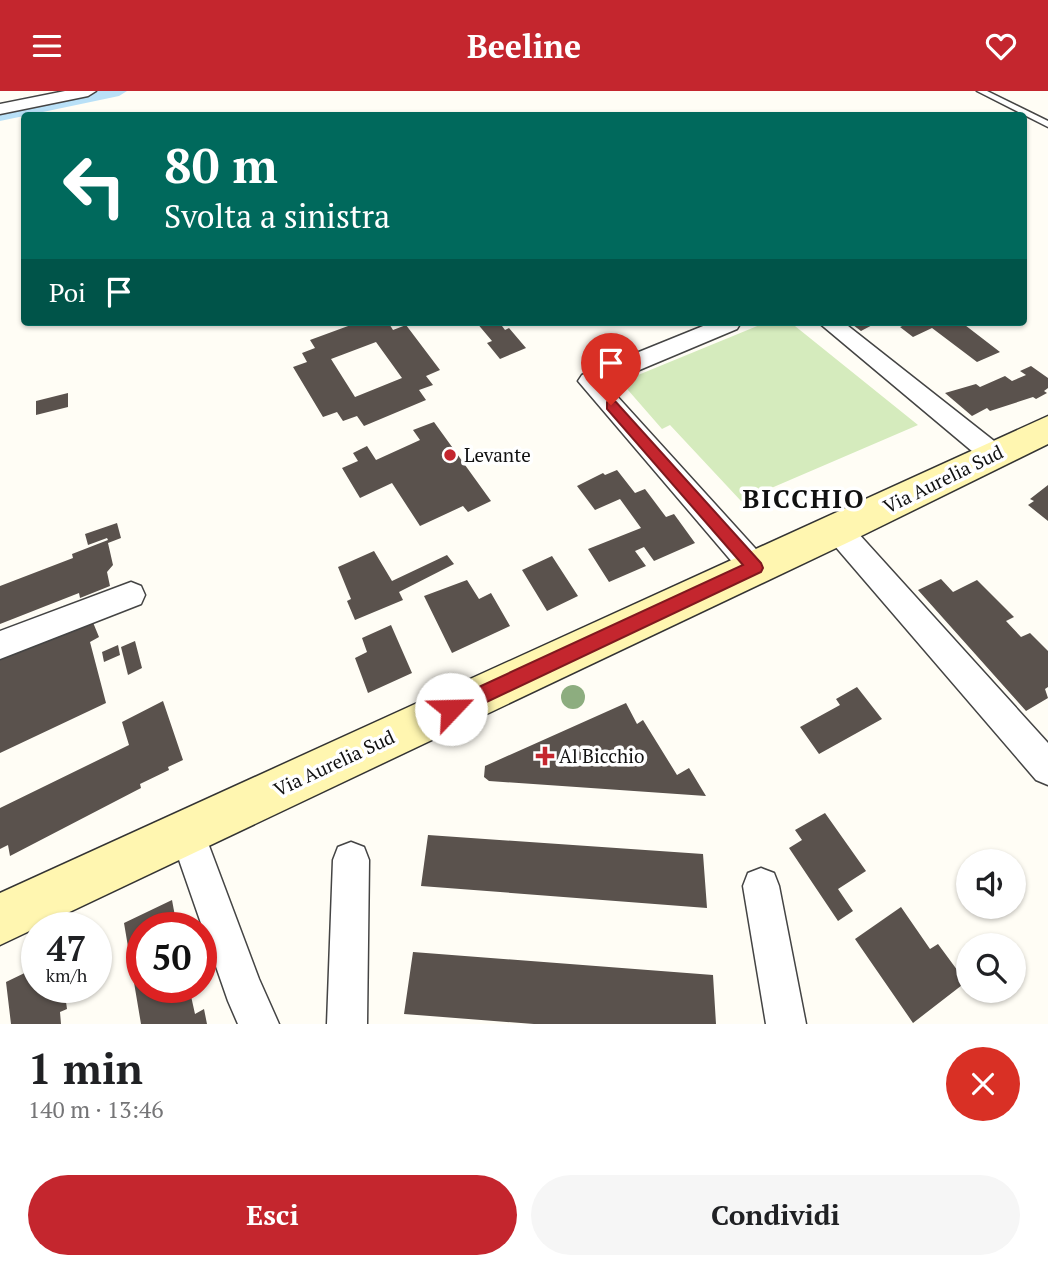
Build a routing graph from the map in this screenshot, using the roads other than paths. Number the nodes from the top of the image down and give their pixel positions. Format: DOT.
graph roads {
  1 [pos="89,91"];
  2 [pos="981,91"];
  3 [pos="0,109"];
  4 [pos="1024,112"];
  5 [pos="1027,114"];
  6 [pos="1048,124"];
  7 [pos="724,326"];
  8 [pos="834,326"];
  9 [pos="1048,429"];
  10 [pos="994,455"];
  11 [pos="838,530"];
  12 [pos="755,568"];
  13 [pos="131,595"];
  14 [pos="0,645"];
  15 [pos="1048,768"];
  16 [pos="187,831"];
  17 [pos="351,860"];
  18 [pos="761,886"];
  19 [pos="0,919"];
  20 [pos="260,1024"];
  21 [pos="348,1024"];
  22 [pos="786,1024"];
  1 -- 3 [label="street"];
  2 -- 4 [label="lane"];
  5 -- 6 [label="lane"];
  7 -- 12 [label="street"];
  8 -- 10 [label="street"];
  9 -- 10 [label="main road, Via Aurelia Sud"];
  10 -- 11 [label="main road, Via Aurelia Sud"];
  11 -- 12 [label="main road, Via Aurelia Sud"];
  11 -- 15 [label="street"];
  12 -- 16 [label="main road, Via Aurelia Sud"];
  13 -- 14 [label="street"];
  16 -- 19 [label="main road, Via Aurelia Sud"];
  16 -- 20 [label="street"];
  17 -- 21 [label="street"];
  18 -- 22 [label="street"];
}
